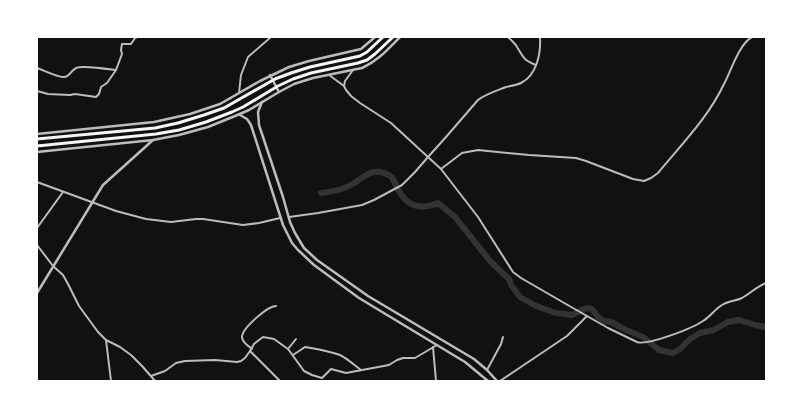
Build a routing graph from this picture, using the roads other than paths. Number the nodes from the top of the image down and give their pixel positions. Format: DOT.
graph roads {
  1 [pos="137,37"];
  2 [pos="271,37"];
  3 [pos="376,37"];
  4 [pos="383,37"];
  5 [pos="393,37"];
  6 [pos="400,37"];
  7 [pos="508,37"];
  8 [pos="540,37"];
  9 [pos="752,37"];
  10 [pos="536,65"];
  11 [pos="37,68"];
  12 [pos="115,70"];
  13 [pos="353,70"];
  14 [pos="270,75"];
  15 [pos="330,75"];
  16 [pos="344,86"];
  17 [pos="37,91"];
  18 [pos="278,92"];
  19 [pos="239,93"];
  20 [pos="262,102"];
  21 [pos="239,115"];
  22 [pos="37,134"];
  23 [pos="37,139"];
  24 [pos="153,140"];
  25 [pos="37,146"];
  26 [pos="37,152"];
  27 [pos="428,157"];
  28 [pos="441,169"];
  29 [pos="37,182"];
  30 [pos="63,192"];
  31 [pos="92,202"];
  32 [pos="288,217"];
  33 [pos="280,218"];
  34 [pos="37,228"];
  35 [pos="37,245"];
  36 [pos="53,266"];
  37 [pos="766,284"];
  38 [pos="37,293"];
  39 [pos="276,306"];
  40 [pos="587,316"];
  41 [pos="503,337"];
  42 [pos="296,339"];
  43 [pos="106,340"];
  44 [pos="437,345"];
  45 [pos="433,347"];
  46 [pos="288,349"];
  47 [pos="251,350"];
  48 [pos="293,355"];
  49 [pos="361,370"];
  50 [pos="486,370"];
  51 [pos="151,376"];
  52 [pos="111,381"];
  53 [pos="155,381"];
  54 [pos="280,381"];
  55 [pos="436,381"];
  56 [pos="488,381"];
  57 [pos="497,381"];
  58 [pos="500,381"];
  1 -- 12 [label="street"];
  2 -- 19 [label="street"];
  3 -- 14 [label="street"];
  4 -- 23 [label="highway"];
  5 -- 25 [label="highway"];
  6 -- 13 [label="street"];
  7 -- 10 [label="street"];
  8 -- 10 [label="street"];
  9 -- 28 [label="street"];
  10 -- 27 [label="street"];
  11 -- 12 [label="street"];
  12 -- 17 [label="street"];
  13 -- 15 [label="street"];
  13 -- 16 [label="street"];
  14 -- 18 [label="street"];
  14 -- 19 [label="street"];
  15 -- 16 [label="street"];
  15 -- 18 [label="street"];
  16 -- 27 [label="street"];
  18 -- 20 [label="street"];
  19 -- 22 [label="street"];
  20 -- 21 [label="street"];
  20 -- 32 [label="street"];
  21 -- 24 [label="street"];
  21 -- 33 [label="street"];
  24 -- 26 [label="street"];
  24 -- 31 [label="street"];
  27 -- 28 [label="street"];
  27 -- 32 [label="street"];
  28 -- 40 [label="street"];
  29 -- 30 [label="street"];
  30 -- 31 [label="street"];
  30 -- 34 [label="street"];
  31 -- 33 [label="street"];
  31 -- 36 [label="street"];
  32 -- 50 [label="street"];
  33 -- 44 [label="street"];
  35 -- 36 [label="street"];
  36 -- 38 [label="street"];
  36 -- 43 [label="street"];
  37 -- 40 [label="street"];
  39 -- 47 [label="street"];
  40 -- 58 [label="street"];
  41 -- 50 [label="street"];
  42 -- 46 [label="street"];
  43 -- 51 [label="street"];
  43 -- 52 [label="street"];
  44 -- 45 [label="street"];
  44 -- 56 [label="street"];
  45 -- 49 [label="street"];
  45 -- 55 [label="street"];
  46 -- 47 [label="street"];
  46 -- 48 [label="street"];
  47 -- 51 [label="street"];
  47 -- 54 [label="street"];
  48 -- 49 [label="street"];
  48 -- 49 [label="street"];
  50 -- 57 [label="street"];
  51 -- 53 [label="street"];
}
